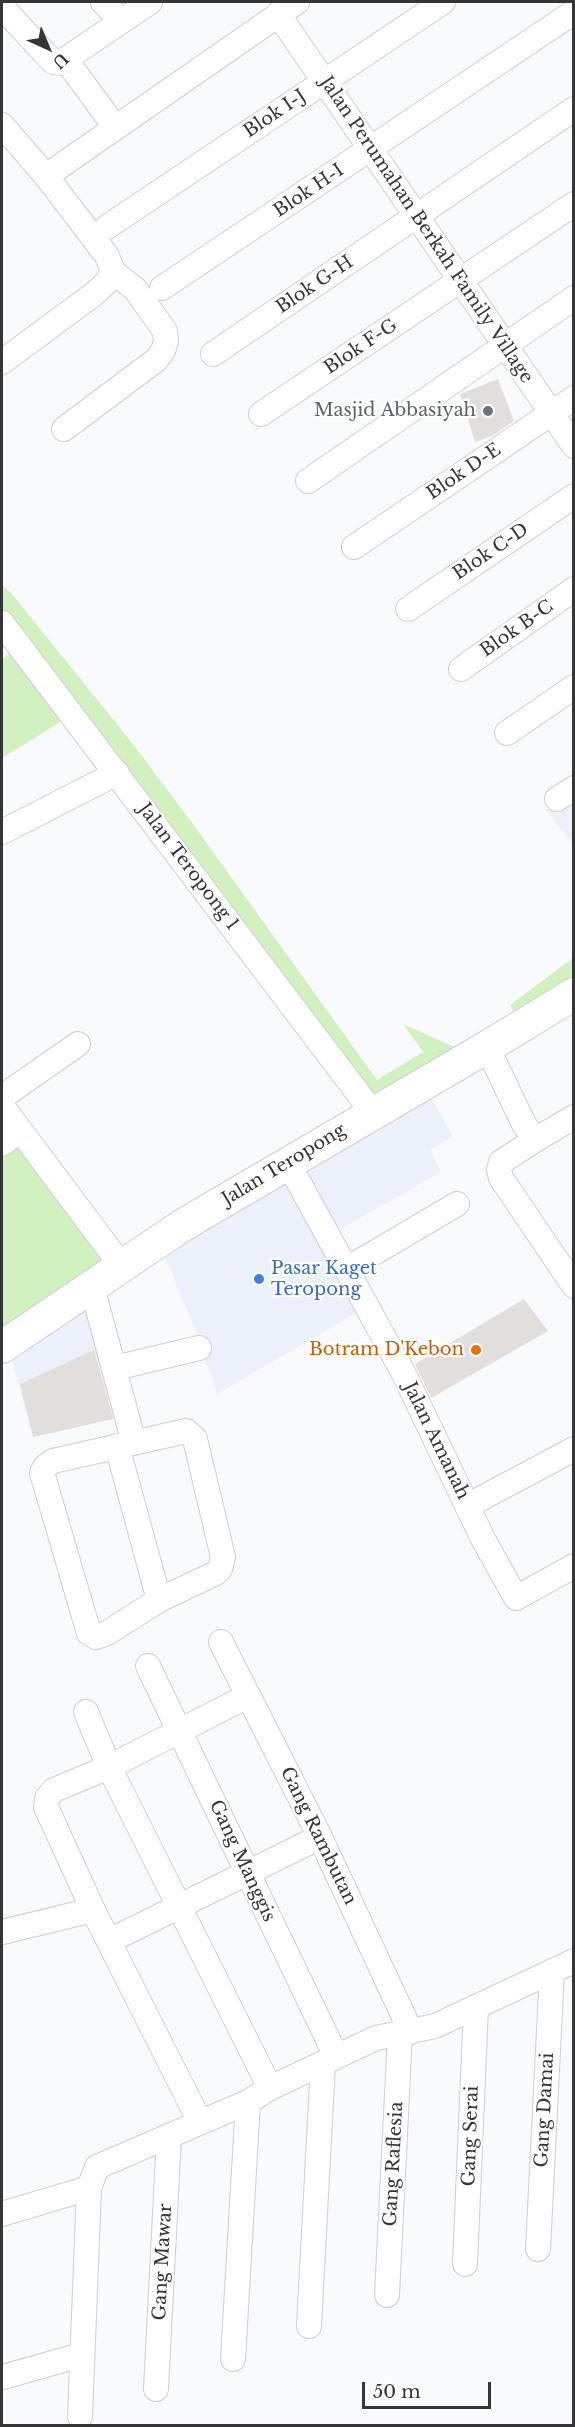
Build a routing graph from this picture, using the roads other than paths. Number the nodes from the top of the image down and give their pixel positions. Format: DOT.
graph roads {
  1 [pos="103,2"];
  2 [pos="150,2"];
  3 [pos="443,2"];
  4 [pos="2,7"];
  5 [pos="287,8"];
  6 [pos="573,12"];
  7 [pos="121,21"];
  8 [pos="60,61"];
  9 [pos="323,81"];
  10 [pos="573,109"];
  11 [pos="2,125"];
  12 [pos="115,127"];
  13 [pos="371,150"];
  14 [pos="46,176"];
  15 [pos="573,204"];
  16 [pos="416,216"];
  17 [pos="107,227"];
  18 [pos="113,272"];
  19 [pos="460,280"];
  20 [pos="162,288"];
  21 [pos="573,298"];
  22 [pos="504,344"];
  23 [pos="213,354"];
  24 [pos="2,362"];
  25 [pos="573,398"];
  26 [pos="551,413"];
  27 [pos="261,414"];
  28 [pos="64,429"];
  29 [pos="573,446"];
  30 [pos="308,481"];
  31 [pos="573,496"];
  32 [pos="354,547"];
  33 [pos="573,590"];
  34 [pos="408,609"];
  35 [pos="2,623"];
  36 [pos="9,649"];
  37 [pos="461,669"];
  38 [pos="573,687"];
  39 [pos="507,734"];
  40 [pos="117,772"];
  41 [pos="5,822"];
  42 [pos="573,994"];
  43 [pos="78,1044"];
  44 [pos="487,1047"];
  45 [pos="2,1097"];
  46 [pos="2,1106"];
  47 [pos="373,1113"];
  48 [pos="573,1117"];
  49 [pos="10,1137"];
  50 [pos="535,1140"];
  51 [pos="288,1163"];
  52 [pos="457,1204"];
  53 [pos="121,1265"];
  54 [pos="347,1269"];
  55 [pos="573,1286"];
  56 [pos="92,1287"];
  57 [pos="2,1347"];
  58 [pos="199,1348"];
  59 [pos="115,1368"];
  60 [pos="125,1444"];
  61 [pos="573,1449"];
  62 [pos="467,1506"];
  63 [pos="573,1566"];
  64 [pos="159,1600"];
  65 [pos="221,1642"];
  66 [pos="148,1666"];
  67 [pos="248,1696"];
  68 [pos="86,1712"];
  69 [pos="181,1731"];
  70 [pos="109,1767"];
  71 [pos="320,1837"];
  72 [pos="247,1873"];
  73 [pos="179,1906"];
  74 [pos="93,1910"];
  75 [pos="2,1932"];
  76 [pos="109,1941"];
  77 [pos="563,1966"];
  78 [pos="476,2007"];
  79 [pos="405,2033"];
  80 [pos="330,2060"];
  81 [pos="270,2088"];
  82 [pos="248,2102"];
  83 [pos="200,2122"];
  84 [pos="169,2136"];
  85 [pos="89,2188"];
  86 [pos="2,2214"];
  87 [pos="537,2249"];
  88 [pos="465,2264"];
  89 [pos="387,2295"];
  90 [pos="309,2326"];
  91 [pos="81,2355"];
  92 [pos="233,2359"];
  93 [pos="3,2377"];
  94 [pos="156,2389"];
  95 [pos="80,2417"];
  1 -- 7 [label="street"];
  2 -- 7 [label="street"];
  3 -- 9 [label="street, Blok I-J"];
  4 -- 8 [label="street"];
  5 -- 9 [label="street, Jalan Perumahan Berkah Family Village"];
  5 -- 12 [label="street"];
  6 -- 13 [label="street, Blok H-I"];
  7 -- 8 [label="street"];
  8 -- 12 [label="street"];
  9 -- 13 [label="street, Jalan Perumahan Berkah Family Village"];
  9 -- 17 [label="street, Blok I-J"];
  10 -- 16 [label="street, Blok G-H"];
  11 -- 14 [label="street"];
  12 -- 14 [label="street"];
  13 -- 16 [label="street, Jalan Perumahan Berkah Family Village"];
  13 -- 20 [label="street, Blok H-I"];
  14 -- 18 [label="street"];
  15 -- 19 [label="street, Blok F-G"];
  16 -- 19 [label="street, Jalan Perumahan Berkah Family Village"];
  16 -- 23 [label="street, Blok G-H"];
  18 -- 24 [label="street"];
  18 -- 28 [label="street"];
  19 -- 22 [label="street, Jalan Perumahan Berkah Family Village"];
  19 -- 27 [label="street, Blok F-G"];
  21 -- 22 [label="street"];
  22 -- 26 [label="street, Jalan Perumahan Berkah Family Village"];
  22 -- 30 [label="street"];
  25 -- 26 [label="street, Blok D-E"];
  26 -- 29 [label="street, Jalan Perumahan Berkah Family Village"];
  26 -- 32 [label="street, Blok D-E"];
  31 -- 34 [label="street, Blok C-D"];
  33 -- 37 [label="street, Blok B-C"];
  35 -- 36 [label="street, Jalan Teropong 1"];
  36 -- 40 [label="street, Jalan Teropong 1"];
  38 -- 39 [label="street"];
  40 -- 41 [label="street"];
  40 -- 47 [label="street, Jalan Teropong 1"];
  42 -- 44 [label="main road, Jalan Teropong"];
  43 -- 45 [label="street"];
  44 -- 47 [label="main road, Jalan Teropong"];
  44 -- 50 [label="street"];
  46 -- 49 [label="street"];
  47 -- 51 [label="main road, Jalan Teropong"];
  48 -- 50 [label="street"];
  49 -- 53 [label="street"];
  50 -- 55 [label="street"];
  51 -- 53 [label="main road, Jalan Teropong"];
  51 -- 54 [label="street, Jalan Amanah"];
  52 -- 54 [label="street"];
  53 -- 56 [label="main road, Jalan Teropong"];
  54 -- 62 [label="street, Jalan Amanah"];
  56 -- 57 [label="main road, Jalan Teropong"];
  56 -- 59 [label="street"];
  58 -- 59 [label="street"];
  59 -- 60 [label="street"];
  60 -- 64 [label="street"];
  60 -- 64 [label="street"];
  60 -- 64 [label="street"];
  61 -- 62 [label="street"];
  62 -- 63 [label="street, Jalan Amanah"];
  65 -- 67 [label="street, Gang Rambutan"];
  66 -- 69 [label="street, Gang Manggis"];
  67 -- 69 [label="street"];
  67 -- 71 [label="street, Gang Rambutan"];
  68 -- 70 [label="street"];
  69 -- 70 [label="street"];
  69 -- 72 [label="street, Gang Manggis"];
  70 -- 73 [label="street"];
  70 -- 74 [label="street"];
  71 -- 72 [label="street"];
  71 -- 79 [label="street, Gang Rambutan"];
  72 -- 73 [label="street"];
  72 -- 80 [label="street, Gang Manggis"];
  73 -- 76 [label="street"];
  73 -- 81 [label="street"];
  74 -- 75 [label="street"];
  74 -- 76 [label="street"];
  76 -- 83 [label="street"];
  77 -- 78 [label="street"];
  77 -- 87 [label="street, Gang Damai"];
  78 -- 79 [label="street"];
  78 -- 88 [label="street, Gang Serai"];
  79 -- 80 [label="street"];
  79 -- 89 [label="street, Gang Raflesia"];
  80 -- 81 [label="street"];
  80 -- 90 [label="street"];
  81 -- 82 [label="street"];
  82 -- 83 [label="street"];
  82 -- 92 [label="street"];
  83 -- 84 [label="street"];
  84 -- 85 [label="street"];
  84 -- 94 [label="street, Gang Mawar"];
  85 -- 86 [label="street"];
  85 -- 91 [label="street"];
  91 -- 93 [label="street"];
  91 -- 95 [label="street"];
}
